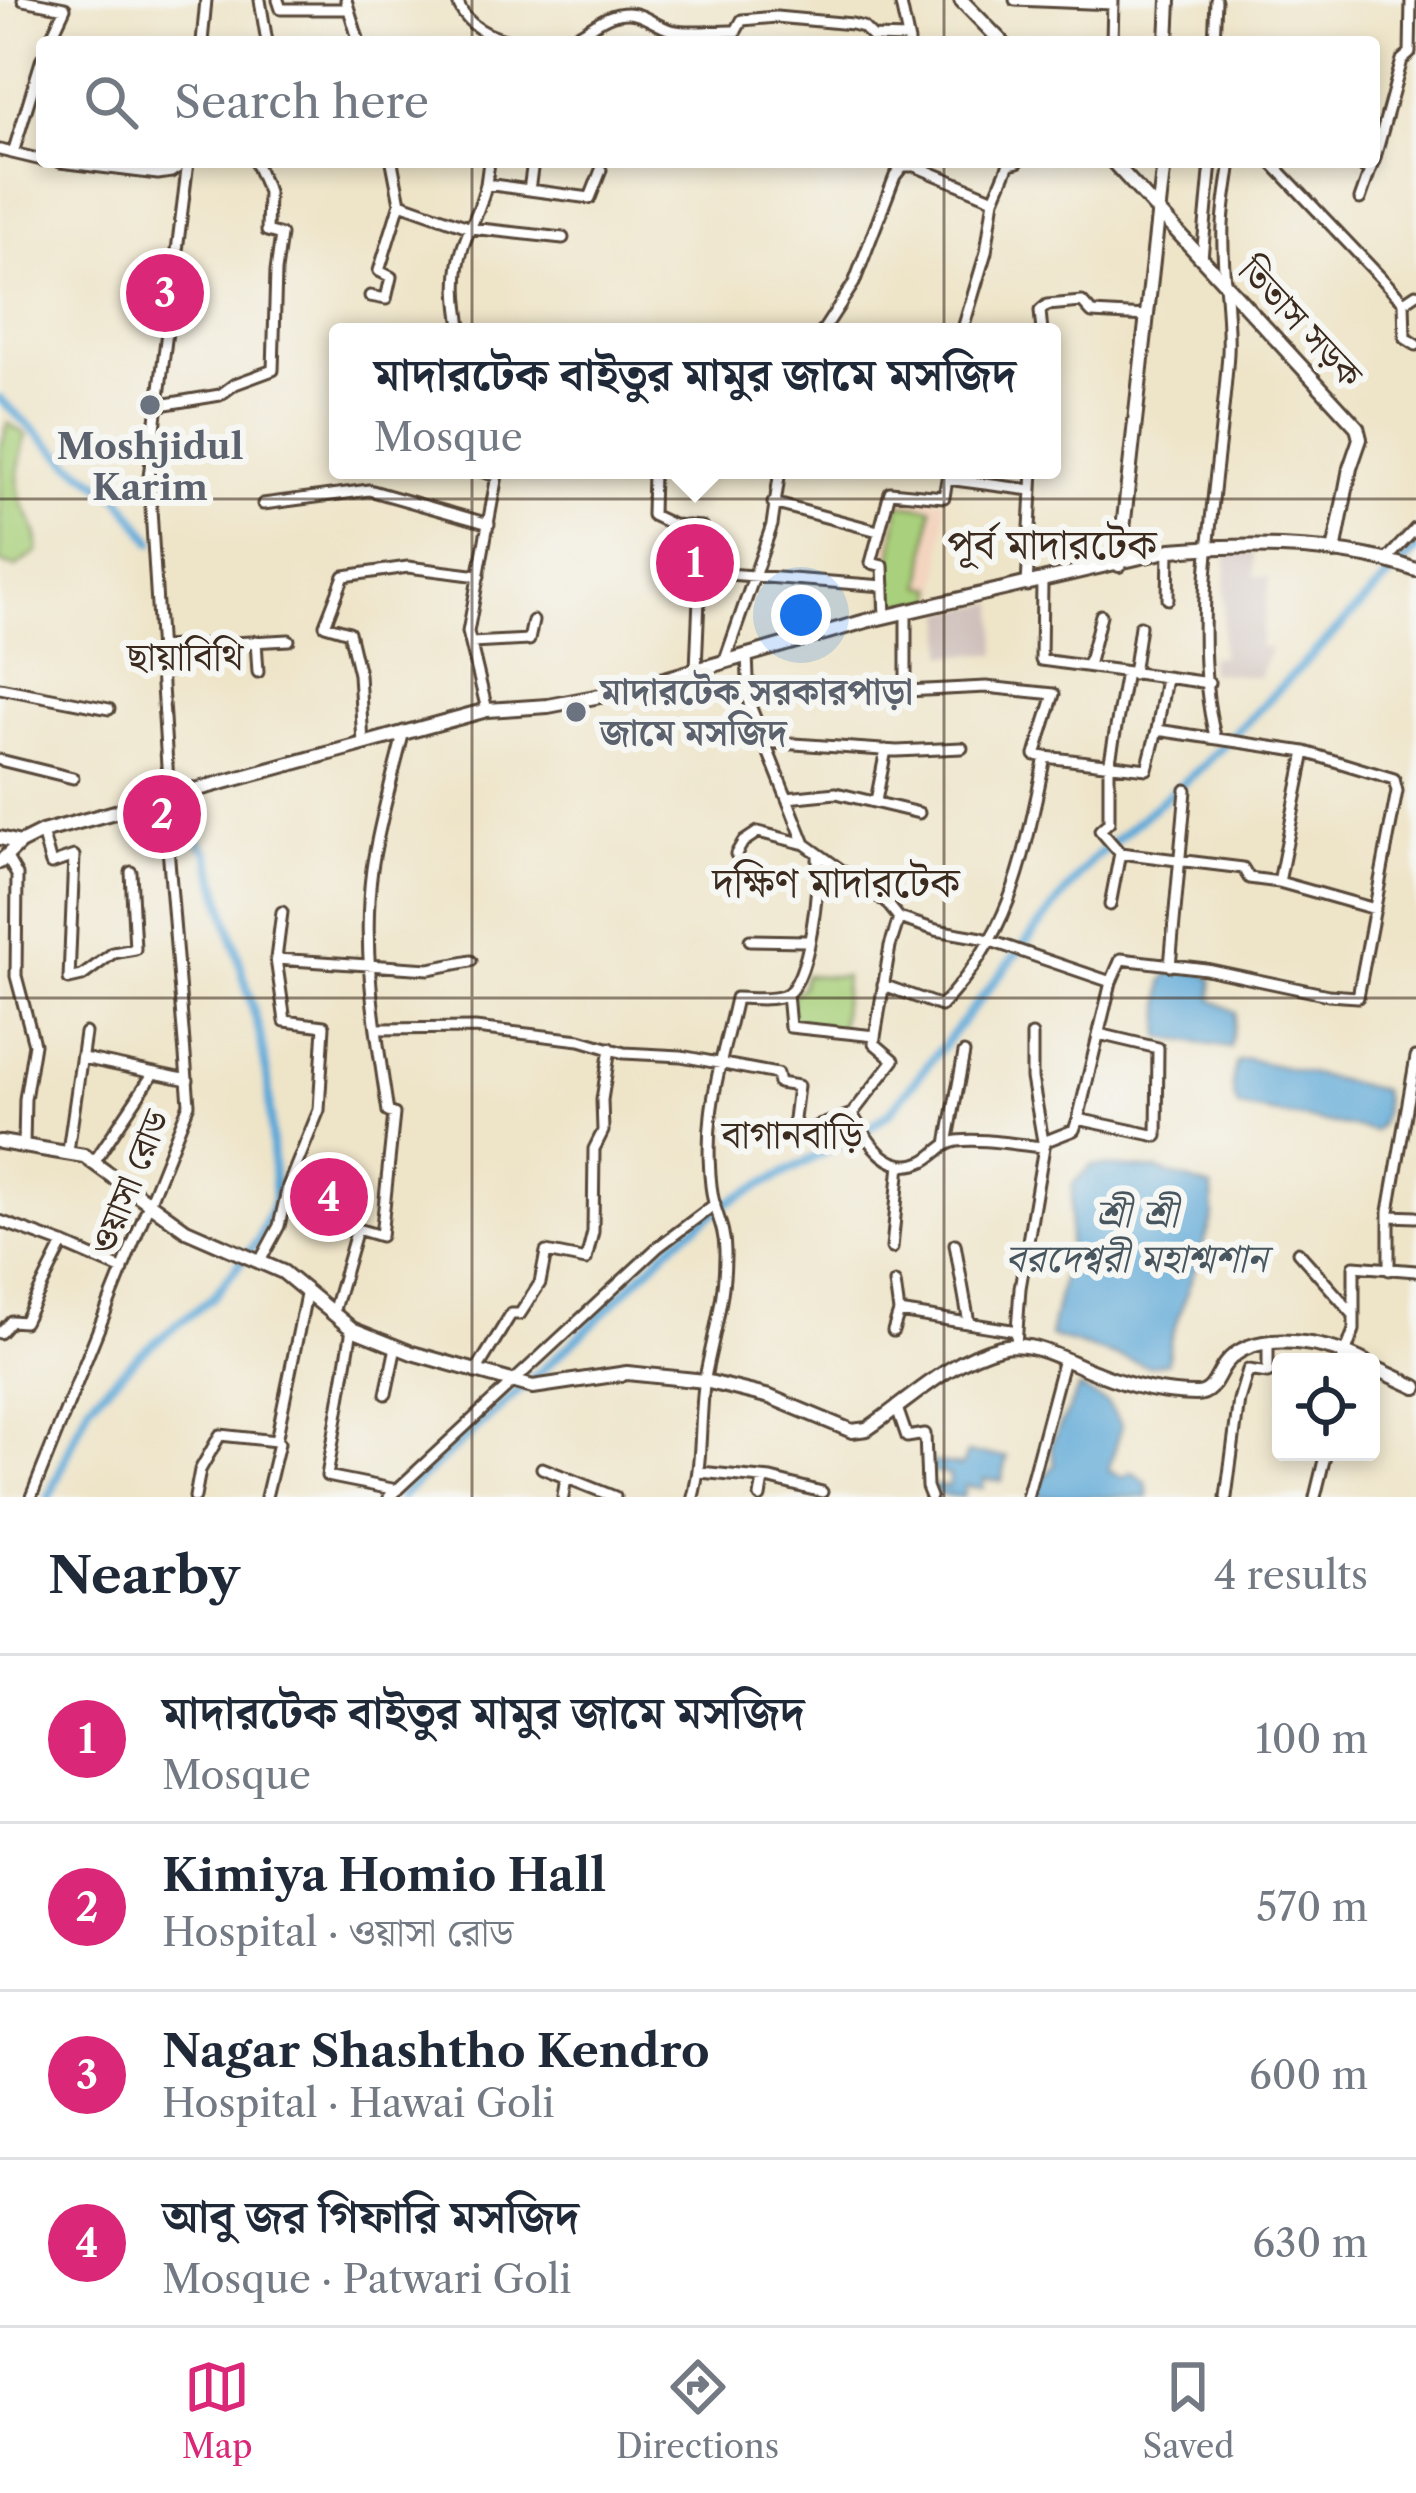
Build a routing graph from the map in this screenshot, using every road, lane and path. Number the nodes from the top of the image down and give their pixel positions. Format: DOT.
graph roads {
  1 [pos="23,0"];
  2 [pos="206,0"];
  3 [pos="260,0"];
  4 [pos="278,0"];
  5 [pos="457,0"];
  6 [pos="900,0"];
  7 [pos="962,0"];
  8 [pos="1015,0"];
  9 [pos="1169,0"];
  10 [pos="1216,0"];
  11 [pos="1411,0"];
  12 [pos="1029,1"];
  13 [pos="1068,1"];
  14 [pos="1113,2"];
  15 [pos="347,4"];
  16 [pos="1413,21"];
  17 [pos="52,36"];
  18 [pos="203,36"];
  19 [pos="266,36"];
  20 [pos="357,36"];
  21 [pos="499,36"];
  22 [pos="572,36"];
  23 [pos="872,36"];
  24 [pos="908,36"];
  25 [pos="996,36"];
  26 [pos="1112,36"];
  27 [pos="1167,36"];
  28 [pos="1214,36"];
  29 [pos="1413,54"];
  30 [pos="36,76"];
  31 [pos="26,105"];
  32 [pos="36,109"];
  33 [pos="1380,139"];
  34 [pos="0,150"];
  35 [pos="14,153"];
  36 [pos="36,158"];
  37 [pos="113,168"];
  38 [pos="177,168"];
  39 [pos="186,168"];
  40 [pos="258,168"];
  41 [pos="393,168"];
  42 [pos="488,168"];
  43 [pos="532,168"];
  44 [pos="903,168"];
  45 [pos="917,168"];
  46 [pos="1007,168"];
  47 [pos="1119,168"];
  48 [pos="1163,168"];
  49 [pos="1210,168"];
  50 [pos="1231,168"];
  51 [pos="1277,168"];
  52 [pos="1372,168"];
  53 [pos="601,170"];
  54 [pos="486,184"];
  55 [pos="529,190"];
  56 [pos="994,199"];
  57 [pos="1360,199"];
  58 [pos="400,203"];
  59 [pos="1159,212"];
  60 [pos="471,228"];
  61 [pos="563,238"];
  62 [pos="1202,258"];
  63 [pos="1226,286"];
  64 [pos="1416,294"];
  65 [pos="370,296"];
  66 [pos="1404,302"];
  67 [pos="1147,316"];
  68 [pos="461,323"];
  69 [pos="828,323"];
  70 [pos="965,323"];
  71 [pos="1041,323"];
  72 [pos="1416,345"];
  73 [pos="160,405"];
  74 [pos="497,479"];
  75 [pos="652,479"];
  76 [pos="778,479"];
  77 [pos="946,479"];
  78 [pos="973,479"];
  79 [pos="1032,479"];
  80 [pos="1031,490"];
  81 [pos="773,503"];
  82 [pos="263,505"];
  83 [pos="490,524"];
  84 [pos="1416,528"];
  85 [pos="878,531"];
  86 [pos="1210,547"];
  87 [pos="1169,551"];
  88 [pos="1334,552"];
  89 [pos="1391,561"];
  90 [pos="1119,565"];
  91 [pos="1415,570"];
  92 [pos="701,572"];
  93 [pos="757,574"];
  94 [pos="479,576"];
  95 [pos="1034,584"];
  96 [pos="884,586"];
  97 [pos="1168,599"];
  98 [pos="905,612"];
  99 [pos="1101,615"];
  100 [pos="885,617"];
  101 [pos="533,621"];
  102 [pos="1140,626"];
  103 [pos="289,640"];
  104 [pos="256,641"];
  105 [pos="472,643"];
  106 [pos="160,647"];
  107 [pos="747,654"];
  108 [pos="725,660"];
  109 [pos="1171,662"];
  110 [pos="1088,666"];
  111 [pos="696,669"];
  112 [pos="258,672"];
  113 [pos="1129,673"];
  114 [pos="1167,678"];
  115 [pos="1209,683"];
  116 [pos="0,688"];
  117 [pos="109,709"];
  118 [pos="488,710"];
  119 [pos="1157,730"];
  120 [pos="404,731"];
  121 [pos="1225,737"];
  122 [pos="765,742"];
  123 [pos="363,744"];
  124 [pos="962,748"];
  125 [pos="886,750"];
  126 [pos="1305,752"];
  127 [pos="1045,757"];
  128 [pos="0,760"];
  129 [pos="1109,766"];
  130 [pos="73,778"];
  131 [pos="1186,790"];
  132 [pos="787,798"];
  133 [pos="166,799"];
  134 [pos="876,801"];
  135 [pos="919,813"];
  136 [pos="42,832"];
  137 [pos="0,838"];
  138 [pos="20,843"];
  139 [pos="805,844"];
  140 [pos="1115,845"];
  141 [pos="736,854"];
  142 [pos="818,855"];
  143 [pos="3,859"];
  144 [pos="1177,860"];
  145 [pos="131,872"];
  146 [pos="1279,882"];
  147 [pos="1110,904"];
  148 [pos="1376,909"];
  149 [pos="282,912"];
  150 [pos="899,918"];
  151 [pos="750,940"];
  152 [pos="806,941"];
  153 [pos="993,941"];
  154 [pos="276,959"];
  155 [pos="471,961"];
  156 [pos="369,962"];
  157 [pos="1170,966"];
  158 [pos="1111,982"];
  159 [pos="883,985"];
  160 [pos="787,994"];
  161 [pos="376,1029"];
  162 [pos="85,1033"];
  163 [pos="1099,1034"];
  164 [pos="1031,1035"];
  165 [pos="875,1036"];
  166 [pos="610,1048"];
  167 [pos="964,1053"];
  168 [pos="83,1058"];
  169 [pos="1416,1058"];
  170 [pos="721,1063"];
  171 [pos="153,1074"];
  172 [pos="188,1081"];
  173 [pos="852,1114"];
  174 [pos="1078,1120"];
  175 [pos="0,1142"];
  176 [pos="24,1144"];
  177 [pos="947,1144"];
  178 [pos="1044,1147"];
  179 [pos="68,1151"];
  180 [pos="94,1162"];
  181 [pos="900,1164"];
  182 [pos="150,1204"];
  183 [pos="717,1209"];
  184 [pos="1390,1216"];
  185 [pos="1416,1217"];
  186 [pos="0,1221"];
  187 [pos="63,1244"];
  188 [pos="955,1244"];
  189 [pos="892,1248"];
  190 [pos="1298,1252"];
  191 [pos="249,1259"];
  192 [pos="123,1270"];
  193 [pos="1389,1270"];
  194 [pos="1416,1271"];
  195 [pos="896,1283"];
  196 [pos="307,1291"];
  197 [pos="898,1312"];
  198 [pos="333,1313"];
  199 [pos="1354,1315"];
  200 [pos="969,1323"];
  201 [pos="352,1329"];
  202 [pos="893,1331"];
  203 [pos="0,1333"];
  204 [pos="1016,1338"];
  205 [pos="1268,1343"];
  206 [pos="396,1347"];
  207 [pos="1334,1353"];
  208 [pos="1344,1353"];
  209 [pos="1064,1359"];
  210 [pos="1380,1370"];
  211 [pos="475,1373"];
  212 [pos="705,1381"];
  213 [pos="522,1385"];
  214 [pos="1416,1387"];
  215 [pos="386,1394"];
  216 [pos="897,1408"];
  217 [pos="276,1441"];
  218 [pos="1324,1461"];
  219 [pos="542,1468"];
  220 [pos="700,1472"];
  221 [pos="566,1477"];
  222 [pos="763,1479"];
  223 [pos="822,1492"];
  224 [pos="393,1493"];
  225 [pos="31,1497"];
  226 [pos="195,1497"];
  227 [pos="266,1497"];
  228 [pos="563,1497"];
  229 [pos="615,1497"];
  230 [pos="693,1497"];
  231 [pos="760,1497"];
  232 [pos="931,1497"];
  233 [pos="1027,1497"];
  234 [pos="1226,1497"];
  235 [pos="1315,1497"];
  1 -- 17 [label="street"];
  2 -- 18 [label="street"];
  3 -- 19 [label="street"];
  4 -- 15 [label="street"];
  5 -- 21 [label="street"];
  6 -- 24 [label="street"];
  7 -- 25 [label="street"];
  8 -- 12 [label="street"];
  9 -- 27 [label="street"];
  10 -- 28 [label="street"];
  11 -- 16 [label="street"];
  12 -- 13 [label="street"];
  13 -- 14 [label="street"];
  14 -- 26 [label="street"];
  15 -- 20 [label="street"];
  16 -- 29 [label="street"];
  22 -- 23 [label="street"];
  29 -- 33 [label="street"];
  30 -- 31 [label="street"];
  31 -- 32 [label="street"];
  31 -- 35 [label="street"];
  34 -- 35 [label="street"];
  35 -- 36 [label="street"];
  37 -- 38 [label="street"];
  39 -- 73 [label="street, ওয়াসা রোড"];
  40 -- 73 [label="street"];
  41 -- 58 [label="street"];
  42 -- 54 [label="street"];
  43 -- 55 [label="street"];
  44 -- 69 [label="street"];
  45 -- 56 [label="street"];
  46 -- 56 [label="street"];
  47 -- 59 [label="street, তিতাস সড়ক"];
  48 -- 59 [label="street"];
  49 -- 62 [label="street"];
  50 -- 63 [label="street"];
  51 -- 66 [label="street"];
  52 -- 57 [label="street"];
  53 -- 55 [label="street"];
  54 -- 55 [label="street"];
  54 -- 60 [label="street"];
  56 -- 70 [label="street"];
  58 -- 60 [label="street"];
  58 -- 65 [label="street"];
  59 -- 62 [label="street, তিতাস সড়ক"];
  59 -- 67 [label="street"];
  60 -- 61 [label="street"];
  60 -- 68 [label="street"];
  62 -- 63 [label="street, তিতাস সড়ক"];
  63 -- 86 [label="street"];
  63 -- 88 [label="street, তিতাস সড়ক"];
  64 -- 66 [label="street"];
  66 -- 72 [label="street"];
  67 -- 71 [label="street"];
  67 -- 90 [label="street"];
  73 -- 106 [label="street, ওয়াসা রোড"];
  74 -- 83 [label="street"];
  75 -- 92 [label="street"];
  76 -- 81 [label="street"];
  77 -- 85 [label="street"];
  78 -- 80 [label="street"];
  79 -- 80 [label="street"];
  80 -- 95 [label="street"];
  81 -- 85 [label="street"];
  81 -- 93 [label="street"];
  82 -- 83 [label="street"];
  83 -- 94 [label="street"];
  84 -- 89 [label="street"];
  85 -- 96 [label="street"];
  86 -- 87 [label="street"];
  86 -- 88 [label="street"];
  86 -- 115 [label="street"];
  87 -- 90 [label="street"];
  87 -- 97 [label="street"];
  88 -- 89 [label="street"];
  89 -- 91 [label="street"];
  90 -- 95 [label="street"];
  92 -- 93 [label="street"];
  92 -- 111 [label="street"];
  93 -- 96 [label="street"];
  93 -- 108 [label="street"];
  94 -- 105 [label="street"];
  94 -- 123 [label="street"];
  95 -- 98 [label="street"];
  95 -- 110 [label="street"];
  96 -- 100 [label="street"];
  98 -- 100 [label="street"];
  98 -- 127 [label="street"];
  99 -- 110 [label="street"];
  100 -- 107 [label="street"];
  101 -- 105 [label="street"];
  102 -- 113 [label="street"];
  103 -- 104 [label="street"];
  104 -- 106 [label="street"];
  104 -- 112 [label="street"];
  105 -- 118 [label="street"];
  106 -- 133 [label="street, ওয়াসা রোড"];
  107 -- 108 [label="street"];
  107 -- 122 [label="street"];
  108 -- 111 [label="street"];
  109 -- 114 [label="street"];
  110 -- 113 [label="street"];
  111 -- 118 [label="street"];
  113 -- 114 [label="street"];
  113 -- 129 [label="street"];
  114 -- 115 [label="street"];
  114 -- 119 [label="street"];
  115 -- 121 [label="street"];
  116 -- 117 [label="street"];
  118 -- 120 [label="street"];
  119 -- 121 [label="street"];
  119 -- 129 [label="street"];
  120 -- 123 [label="street"];
  120 -- 156 [label="street"];
  121 -- 126 [label="street"];
  122 -- 125 [label="street"];
  122 -- 132 [label="street"];
  123 -- 133 [label="street"];
  124 -- 125 [label="street"];
  125 -- 134 [label="street"];
  126 -- 146 [label="street"];
  126 -- 148 [label="street"];
  127 -- 129 [label="street"];
  127 -- 153 [label="street"];
  128 -- 130 [label="street"];
  129 -- 140 [label="street"];
  131 -- 144 [label="street"];
  132 -- 134 [label="street"];
  132 -- 139 [label="street"];
  133 -- 136 [label="street"];
  133 -- 172 [label="street, ওয়াসা রোড"];
  134 -- 135 [label="street"];
  136 -- 138 [label="street"];
  136 -- 145 [label="street"];
  137 -- 138 [label="street"];
  138 -- 143 [label="street"];
  139 -- 141 [label="street"];
  139 -- 142 [label="street"];
  140 -- 144 [label="street"];
  140 -- 147 [label="street"];
  142 -- 150 [label="street"];
  142 -- 152 [label="street"];
  143 -- 176 [label="street"];
  144 -- 146 [label="street"];
  144 -- 157 [label="street"];
  146 -- 148 [label="street"];
  148 -- 157 [label="street"];
  149 -- 154 [label="street"];
  150 -- 153 [label="street"];
  150 -- 159 [label="street"];
  151 -- 152 [label="street"];
  152 -- 160 [label="street"];
  153 -- 158 [label="street"];
  153 -- 159 [label="street"];
  154 -- 156 [label="street"];
  154 -- 191 [label="street"];
  155 -- 156 [label="street"];
  156 -- 161 [label="street"];
  157 -- 158 [label="street"];
  158 -- 163 [label="street"];
  159 -- 165 [label="street"];
  160 -- 165 [label="street"];
  160 -- 170 [label="street"];
  161 -- 166 [label="street"];
  161 -- 198 [label="street"];
  162 -- 168 [label="street"];
  163 -- 174 [label="street"];
  163 -- 174 [label="street"];
  164 -- 178 [label="street"];
  165 -- 173 [label="street"];
  166 -- 170 [label="street"];
  166 -- 211 [label="street"];
  167 -- 177 [label="street"];
  168 -- 171 [label="street"];
  168 -- 179 [label="street"];
  169 -- 184 [label="street"];
  170 -- 173 [label="street"];
  170 -- 183 [label="street"];
  171 -- 172 [label="street"];
  171 -- 180 [label="street"];
  172 -- 182 [label="street, ওয়াসা রোড"];
  173 -- 181 [label="street"];
  174 -- 178 [label="street"];
  175 -- 176 [label="street"];
  176 -- 179 [label="street"];
  177 -- 178 [label="street"];
  177 -- 181 [label="street"];
  178 -- 204 [label="street"];
  179 -- 180 [label="street"];
  180 -- 182 [label="street"];
  181 -- 189 [label="street"];
  182 -- 191 [label="street"];
  182 -- 192 [label="street, ওয়াসা রোড"];
  183 -- 212 [label="street"];
  183 -- 213 [label="street"];
  184 -- 185 [label="street"];
  184 -- 193 [label="street"];
  186 -- 187 [label="street"];
  187 -- 192 [label="street"];
  187 -- 203 [label="street"];
  188 -- 200 [label="street"];
  190 -- 199 [label="street"];
  191 -- 196 [label="street"];
  192 -- 225 [label="street, ওয়াসা রোড"];
  193 -- 194 [label="street"];
  193 -- 199 [label="street"];
  195 -- 197 [label="street"];
  196 -- 198 [label="street"];
  196 -- 217 [label="street"];
  197 -- 200 [label="street"];
  197 -- 202 [label="street"];
  198 -- 201 [label="street"];
  199 -- 208 [label="street"];
  200 -- 204 [label="street"];
  201 -- 206 [label="street"];
  201 -- 224 [label="street"];
  204 -- 209 [label="street"];
  204 -- 216 [label="street"];
  205 -- 207 [label="street"];
  205 -- 209 [label="street"];
  205 -- 234 [label="street"];
  206 -- 211 [label="street"];
  206 -- 215 [label="street"];
  209 -- 233 [label="street"];
  210 -- 214 [label="street"];
  211 -- 213 [label="street"];
  212 -- 213 [label="street"];
  212 -- 216 [label="street"];
  212 -- 220 [label="street"];
  213 -- 224 [label="street"];
  216 -- 232 [label="street"];
  217 -- 226 [label="street"];
  217 -- 227 [label="street"];
  218 -- 235 [label="street"];
  219 -- 221 [label="street"];
  220 -- 222 [label="street"];
  220 -- 230 [label="street"];
  221 -- 228 [label="street"];
  221 -- 229 [label="street"];
  222 -- 223 [label="street"];
  222 -- 231 [label="street"];
}
